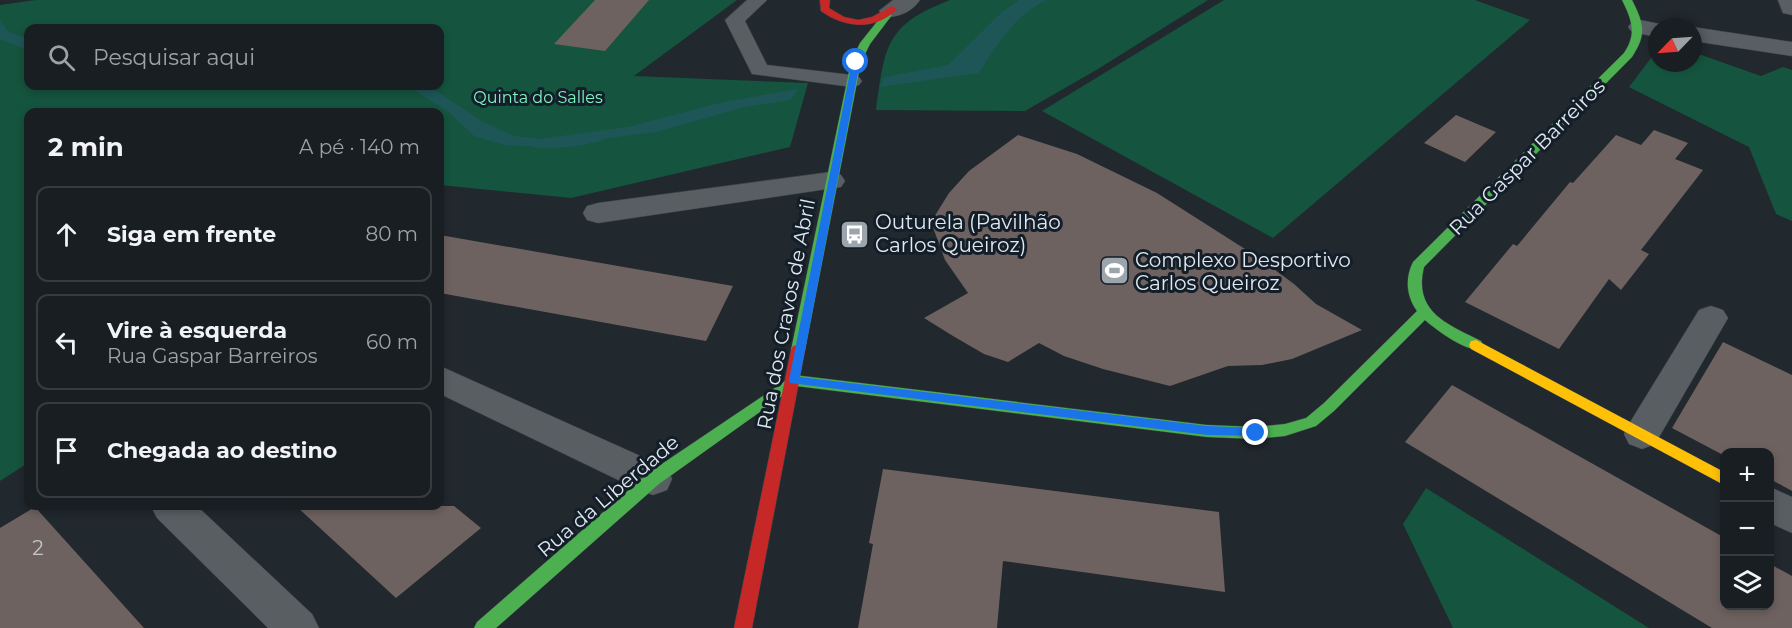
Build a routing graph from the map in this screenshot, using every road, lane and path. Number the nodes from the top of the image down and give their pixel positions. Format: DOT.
graph roads {
  1 [pos="758,0"];
  2 [pos="1627,0"];
  3 [pos="823,1"];
  4 [pos="895,7"];
  5 [pos="1648,28"];
  6 [pos="841,30"];
  7 [pos="1648,30"];
  8 [pos="1702,35"];
  9 [pos="1792,49"];
  10 [pos="854,72"];
  11 [pos="831,181"];
  12 [pos="598,213"];
  13 [pos="1425,311"];
  14 [pos="1711,318"];
  15 [pos="794,380"];
  16 [pos="444,381"];
  17 [pos="1642,434"];
  18 [pos="1720,476"];
  19 [pos="653,479"];
  20 [pos="1774,506"];
  21 [pos="175,510"];
  22 [pos="1792,516"];
  23 [pos="297,628"];
  24 [pos="483,628"];
  25 [pos="743,628"];
  1 -- 10 [label="lane"];
  2 -- 5 [label="street, Rua Gaspar Barreiros"];
  3 -- 6 [label="street"];
  4 -- 6 [label="street"];
  4 -- 10 [label="street, Rua dos Cravos de Abril"];
  6 -- 10 [label="street"];
  7 -- 13 [label="street, Rua Gaspar Barreiros"];
  8 -- 9 [label="street"];
  10 -- 11 [label="street, Rua dos Cravos de Abril"];
  11 -- 12 [label="street"];
  11 -- 15 [label="street, Rua dos Cravos de Abril"];
  13 -- 15 [label="street"];
  13 -- 17 [label="street, Rua Gaspar Barreiros"];
  14 -- 17 [label="street"];
  15 -- 19 [label="street, Rua da Liberdade"];
  15 -- 25 [label="street, Rua dos Cravos de Abril"];
  16 -- 19 [label="street"];
  17 -- 18 [label="street, Rua Gaspar Barreiros"];
  19 -- 24 [label="street, Rua da Liberdade"];
  20 -- 22 [label="street"];
  21 -- 23 [label="street"];
}
